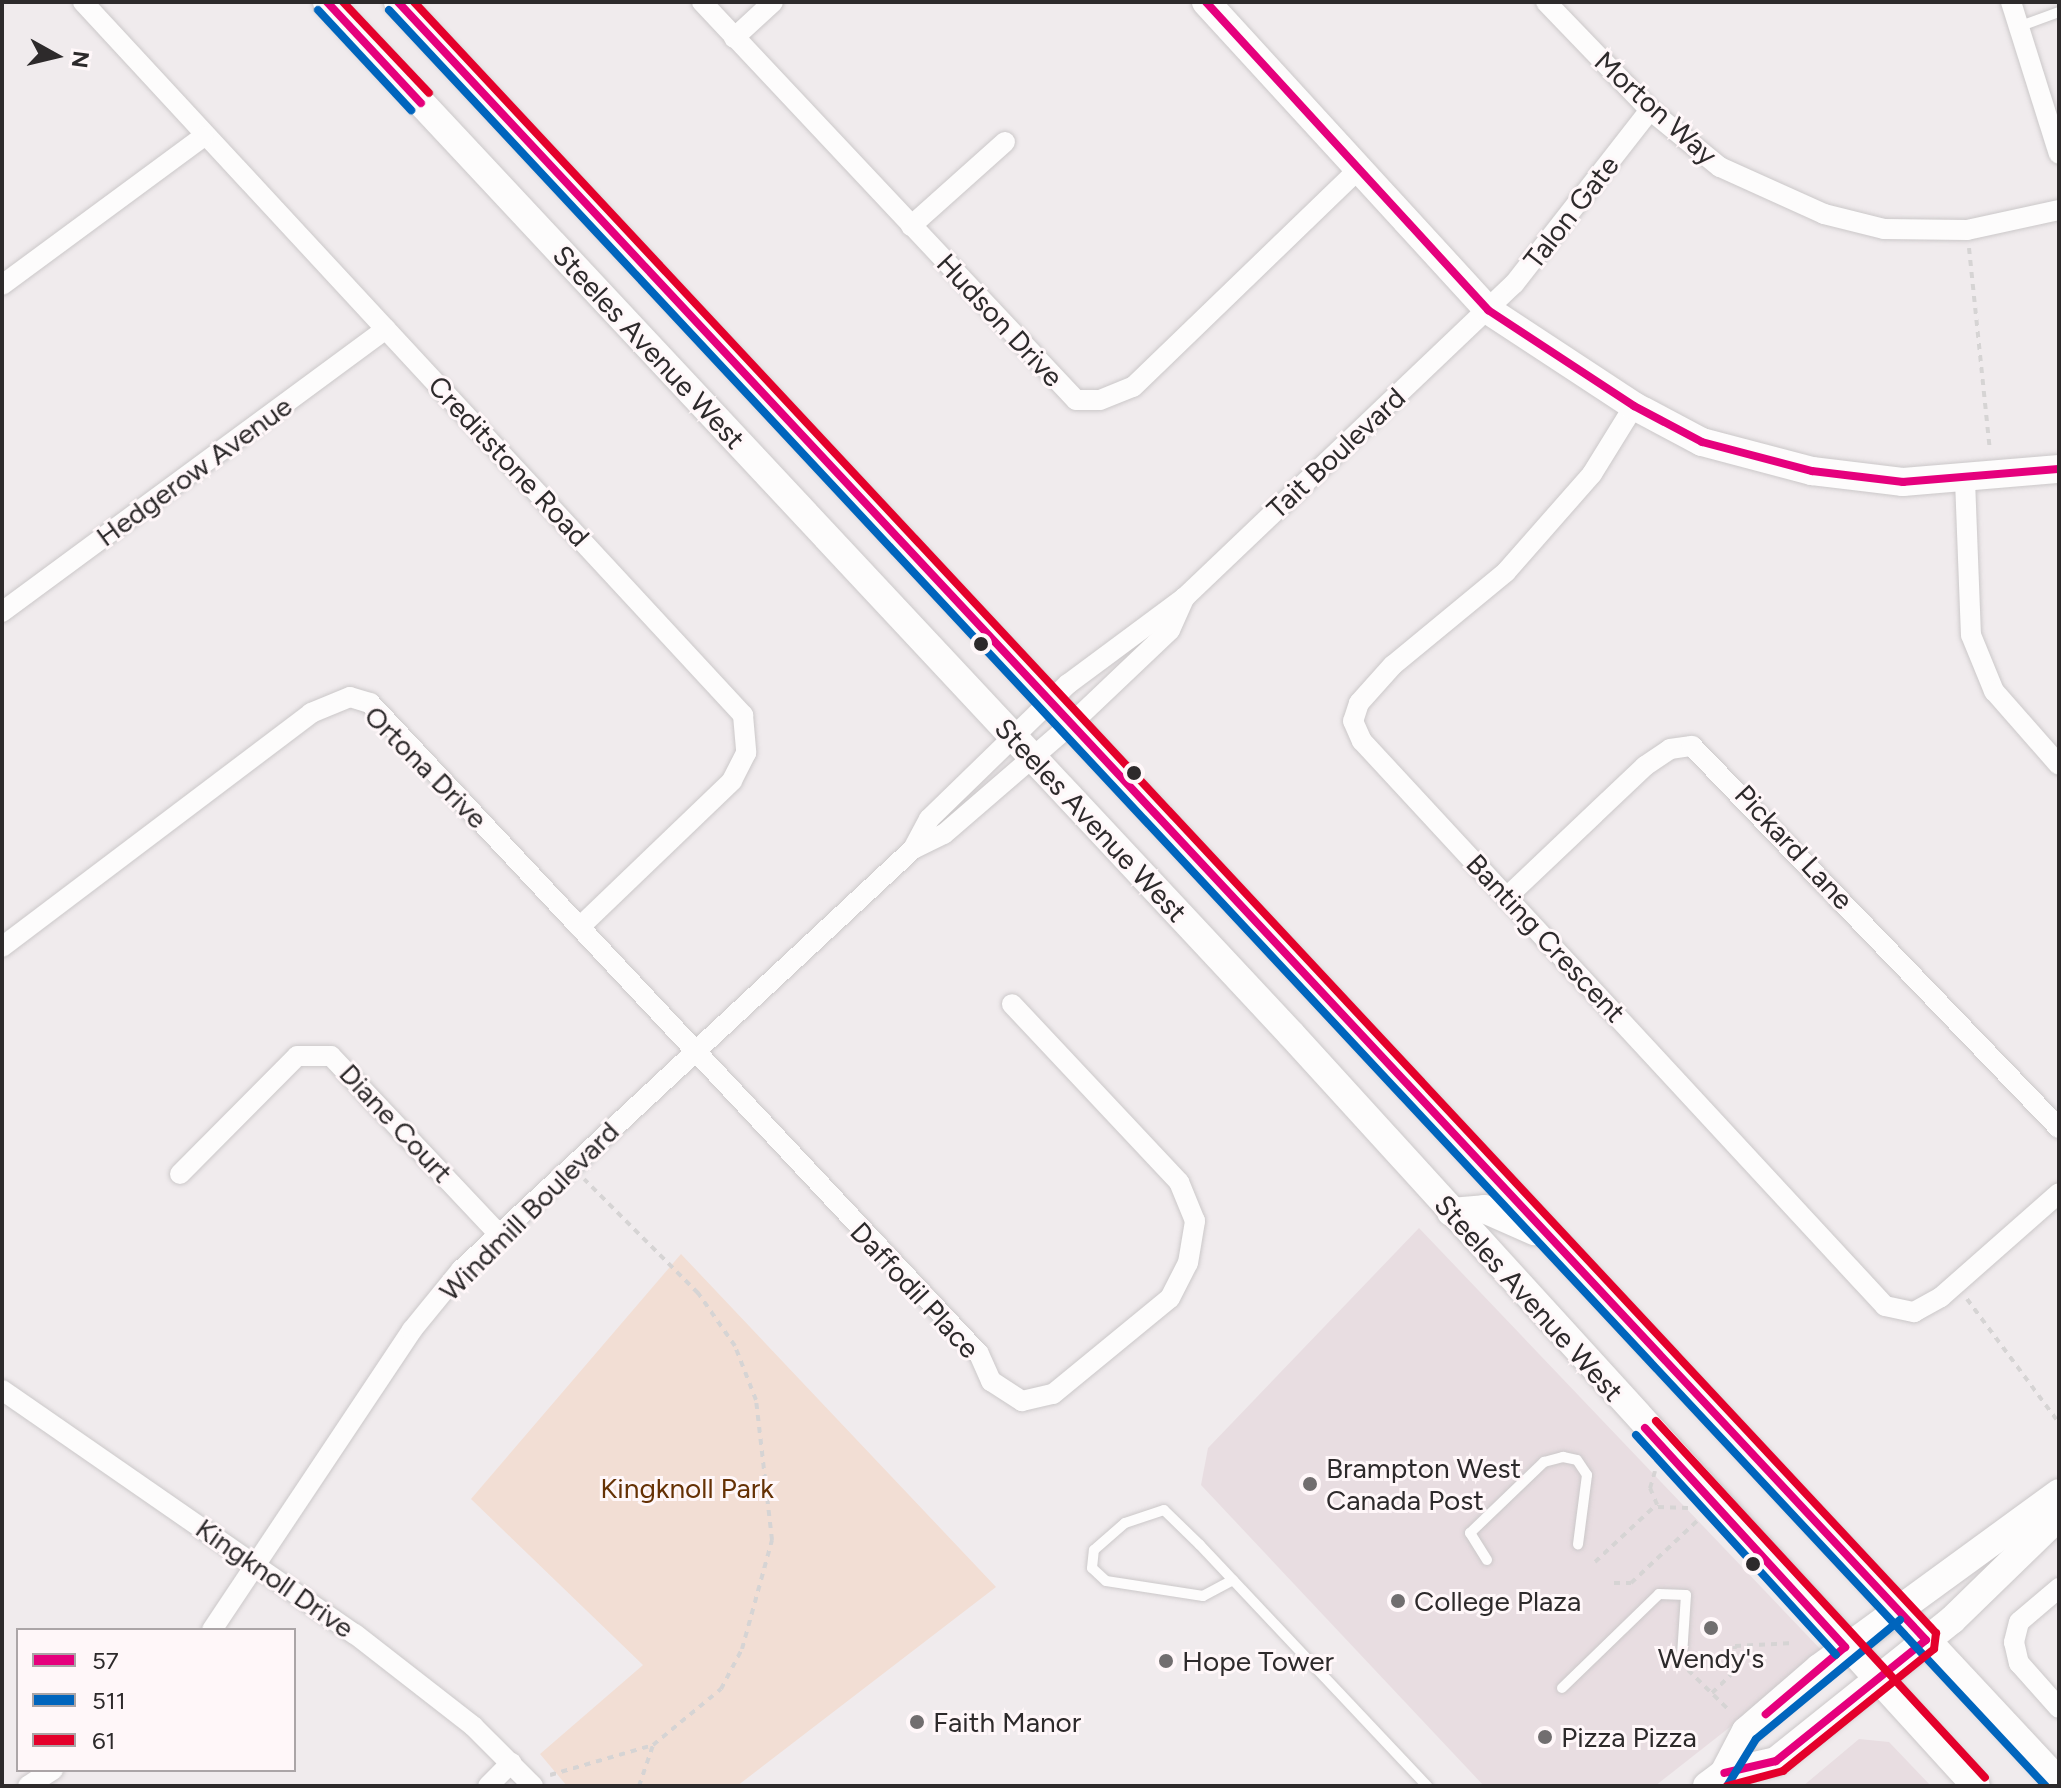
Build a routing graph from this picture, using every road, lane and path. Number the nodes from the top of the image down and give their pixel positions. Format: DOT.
graph roads {
  1 [pos="83,2"];
  2 [pos="327,2"];
  3 [pos="398,2"];
  4 [pos="702,2"];
  5 [pos="773,2"];
  6 [pos="1206,2"];
  7 [pos="1546,2"];
  8 [pos="2011,2"];
  9 [pos="2059,12"];
  10 [pos="2018,27"];
  11 [pos="734,38"];
  12 [pos="1650,110"];
  13 [pos="203,137"];
  14 [pos="1005,142"];
  15 [pos="2059,154"];
  16 [pos="1359,169"];
  17 [pos="2059,210"];
  18 [pos="911,226"];
  19 [pos="1967,230"];
  20 [pos="2,285"];
  21 [pos="1488,310"];
  22 [pos="386,329"];
  23 [pos="1634,406"];
  24 [pos="2059,469"];
  25 [pos="1993,479"];
  26 [pos="1965,480"];
  27 [pos="1185,597"];
  28 [pos="2,612"];
  29 [pos="1070,682"];
  30 [pos="1048,704"];
  31 [pos="1064,731"];
  32 [pos="1023,747"];
  33 [pos="2059,765"];
  34 [pos="1508,896"];
  35 [pos="580,927"];
  36 [pos="2,947"];
  37 [pos="1012,1004"];
  38 [pos="693,1053"];
  39 [pos="2059,1128"];
  40 [pos="571,1166"];
  41 [pos="180,1174"];
  42 [pos="2059,1193"];
  43 [pos="1451,1212"];
  44 [pos="498,1233"];
  45 [pos="1545,1236"];
  46 [pos="1956,1284"];
  47 [pos="2,1390"];
  48 [pos="2059,1423"];
  49 [pos="1655,1471"];
  50 [pos="2059,1493"];
  51 [pos="1657,1504"];
  52 [pos="1688,1508"];
  53 [pos="2059,1516"];
  54 [pos="1698,1520"];
  55 [pos="1578,1544"];
  56 [pos="1487,1560"];
  57 [pos="1595,1562"];
  58 [pos="258,1566"];
  59 [pos="1233,1580"];
  60 [pos="1614,1583"];
  61 [pos="2059,1588"];
  62 [pos="1896,1607"];
  63 [pos="213,1628"];
  64 [pos="1926,1640"];
  65 [pos="1793,1643"];
  66 [pos="1845,1647"];
  67 [pos="1682,1656"];
  68 [pos="1686,1668"];
  69 [pos="1874,1680"];
  70 [pos="1562,1688"];
  71 [pos="1712,1693"];
  72 [pos="2059,1708"];
  73 [pos="1729,1710"];
  74 [pos="653,1745"];
  75 [pos="511,1763"];
  76 [pos="50,1772"];
  77 [pos="1715,1779"];
  78 [pos="2059,1782"];
  79 [pos="531,1784"];
  80 [pos="28,1786"];
  81 [pos="488,1786"];
  82 [pos="639,1786"];
  83 [pos="1427,1786"];
  84 [pos="1976,1786"];
  1 -- 13 [label="street, Creditstone Road"];
  2 -- 32 [label="main road, Steeles Avenue West"];
  3 -- 30 [label="main road, Steeles Avenue West"];
  4 -- 11 [label="street, Hudson Drive"];
  5 -- 11 [label="street"];
  6 -- 16 [label="main road"];
  7 -- 12 [label="street, Morton Way"];
  8 -- 10 [label="street"];
  9 -- 10 [label="lane"];
  10 -- 15 [label="street"];
  11 -- 18 [label="street, Hudson Drive"];
  12 -- 19 [label="street, Morton Way"];
  12 -- 21 [label="street, Talon Gate"];
  13 -- 20 [label="street"];
  13 -- 22 [label="street, Creditstone Road"];
  14 -- 18 [label="street"];
  16 -- 18 [label="street, Hudson Drive"];
  16 -- 21 [label="main road"];
  17 -- 19 [label="street, Morton Way"];
  19 -- 25 [label="path"];
  21 -- 23 [label="main road"];
  21 -- 27 [label="street, Tait Boulevard"];
  22 -- 28 [label="street, Hedgerow Avenue"];
  22 -- 35 [label="street, Creditstone Road"];
  23 -- 26 [label="main road"];
  23 -- 34 [label="street, Banting Crescent"];
  24 -- 25 [label="main road"];
  25 -- 26 [label="main road"];
  26 -- 33 [label="street"];
  27 -- 29 [label="street, Tait Boulevard"];
  27 -- 31 [label="street, Tait Boulevard"];
  29 -- 30 [label="street, Windmill Boulevard"];
  30 -- 31 [label="main road, Steeles Avenue West"];
  30 -- 32 [label="street, Windmill Boulevard"];
  31 -- 32 [label="street, Windmill Boulevard"];
  31 -- 45 [label="main road, Steeles Avenue West"];
  32 -- 38 [label="street, Windmill Boulevard"];
  32 -- 43 [label="main road, Steeles Avenue West"];
  34 -- 39 [label="street, Pickard Lane"];
  34 -- 46 [label="street, Banting Crescent"];
  35 -- 36 [label="street, Ortona Drive"];
  35 -- 38 [label="street, Ortona Drive"];
  37 -- 38 [label="street, Daffodil Place"];
  38 -- 40 [label="street, Windmill Boulevard"];
  40 -- 44 [label="street, Windmill Boulevard"];
  40 -- 74 [label="path"];
  41 -- 44 [label="street, Diane Court"];
  42 -- 46 [label="street, Banting Crescent"];
  43 -- 45 [label="main road"];
  43 -- 66 [label="main road, Steeles Avenue West"];
  44 -- 58 [label="street, Windmill Boulevard"];
  45 -- 62 [label="main road, Steeles Avenue West"];
  46 -- 48 [label="path"];
  47 -- 58 [label="street, Kingknoll Drive"];
  49 -- 51 [label="path"];
  50 -- 62 [label="main road"];
  51 -- 52 [label="path"];
  51 -- 57 [label="path"];
  53 -- 64 [label="main road"];
  54 -- 60 [label="path"];
  55 -- 56 [label="lane"];
  58 -- 63 [label="street, Windmill Boulevard"];
  58 -- 75 [label="street, Kingknoll Drive"];
  59 -- 59 [label="lane"];
  59 -- 83 [label="lane"];
  61 -- 72 [label="street"];
  62 -- 64 [label="main road, Steeles Avenue West"];
  62 -- 66 [label="main road"];
  64 -- 69 [label="main road"];
  64 -- 78 [label="main road, Steeles Avenue West"];
  65 -- 71 [label="path"];
  66 -- 69 [label="main road, Steeles Avenue West"];
  66 -- 77 [label="main road"];
  67 -- 70 [label="lane"];
  68 -- 71 [label="path"];
  69 -- 77 [label="main road"];
  69 -- 84 [label="main road, Steeles Avenue West"];
  71 -- 73 [label="path"];
  74 -- 79 [label="path"];
  74 -- 82 [label="path"];
  75 -- 79 [label="street, Kingknoll Drive"];
  75 -- 81 [label="street"];
  76 -- 80 [label="street"];
}
